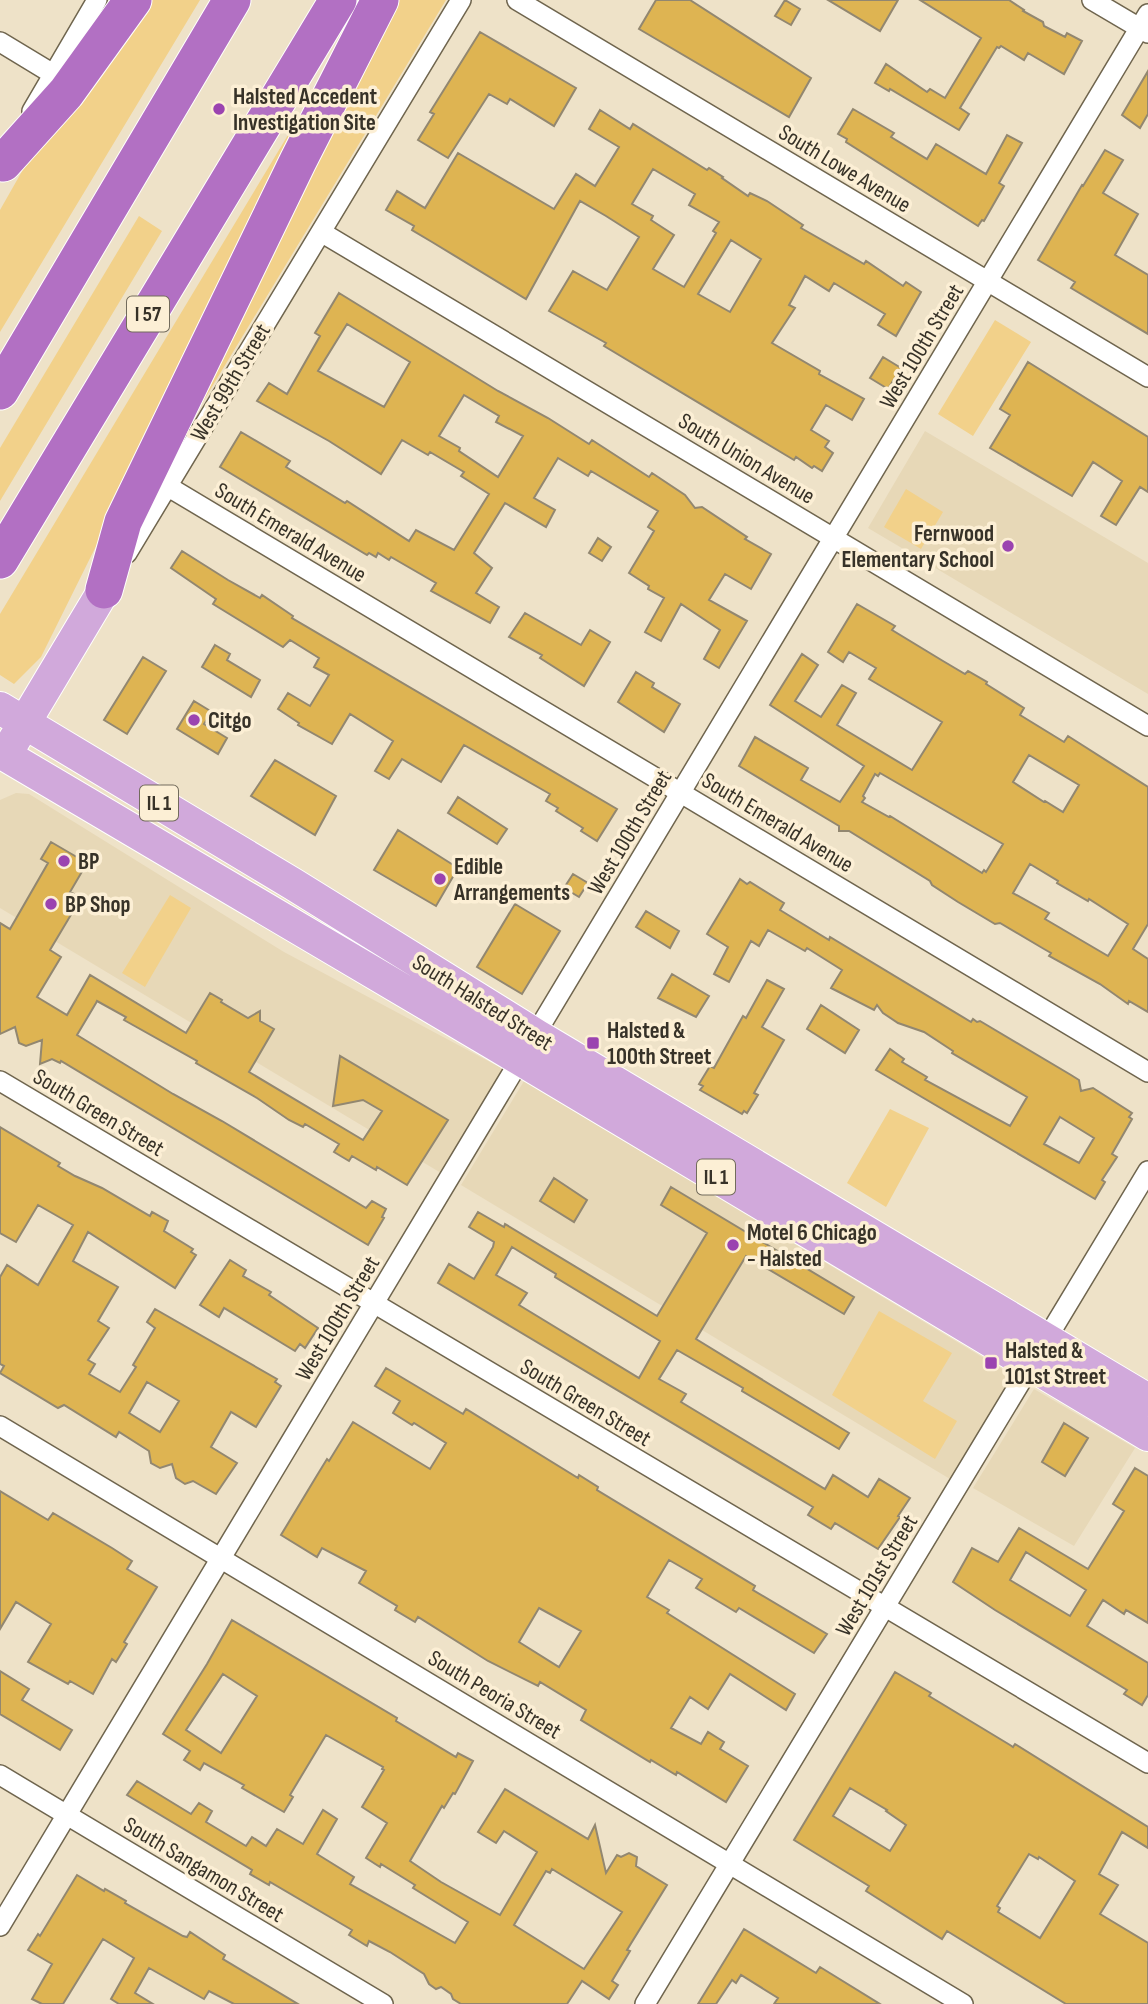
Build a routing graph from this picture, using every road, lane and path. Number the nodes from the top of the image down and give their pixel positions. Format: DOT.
graph roads {
  1 [pos="97,0"];
  2 [pos="133,0"];
  3 [pos="232,0"];
  4 [pos="338,0"];
  5 [pos="380,0"];
  6 [pos="461,0"];
  7 [pos="517,0"];
  8 [pos="1092,0"];
  9 [pos="1145,25"];
  10 [pos="0,42"];
  11 [pos="53,74"];
  12 [pos="1,165"];
  13 [pos="321,232"];
  14 [pos="988,281"];
  15 [pos="1148,377"];
  16 [pos="0,391"];
  17 [pos="167,486"];
  18 [pos="834,539"];
  19 [pos="0,561"];
  20 [pos="104,590"];
  21 [pos="12,716"];
  22 [pos="1148,726"];
  23 [pos="2,757"];
  24 [pos="681,793"];
  25 [pos="528,1047"];
  26 [pos="1148,1072"];
  27 [pos="0,1081"];
  28 [pos="1148,1171"];
  29 [pos="374,1304"];
  30 [pos="1039,1353"];
  31 [pos="1148,1400"];
  32 [pos="0,1426"];
  33 [pos="1148,1436"];
  34 [pos="221,1558"];
  35 [pos="885,1607"];
  36 [pos="1148,1763"];
  37 [pos="0,1775"];
  38 [pos="66,1815"];
  39 [pos="730,1863"];
  40 [pos="0,1926"];
  41 [pos="383,2004"];
  42 [pos="645,2004"];
  43 [pos="963,2004"];
  1 -- 11 [label="street"];
  2 -- 12 [label="highway"];
  3 -- 16 [label="highway"];
  4 -- 19 [label="highway, I 57"];
  5 -- 20 [label="highway"];
  6 -- 13 [label="street, West 99th Street"];
  7 -- 14 [label="street, South Lowe Avenue"];
  8 -- 9 [label="street"];
  9 -- 14 [label="street, West 100th Street"];
  10 -- 11 [label="street"];
  11 -- 12 [label="street"];
  13 -- 17 [label="street, West 99th Street"];
  13 -- 18 [label="street, South Union Avenue"];
  14 -- 15 [label="street, South Lowe Avenue"];
  14 -- 18 [label="street, West 100th Street"];
  17 -- 20 [label="street, West 99th Street"];
  17 -- 24 [label="street, South Emerald Avenue"];
  18 -- 22 [label="street, South Union Avenue"];
  18 -- 24 [label="street, West 100th Street"];
  20 -- 21 [label="main road, West 99th Street"];
  21 -- 23 [label="main road, West 99th Street"];
  21 -- 25 [label="main road, South Halsted Street / IL 1"];
  23 -- 25 [label="main road, South Halsted Street / IL 1"];
  24 -- 25 [label="street, West 100th Street"];
  24 -- 26 [label="street, South Emerald Avenue"];
  25 -- 29 [label="street, West 100th Street"];
  25 -- 30 [label="main road, South Halsted Street / IL 1"];
  27 -- 29 [label="street, South Green Street"];
  28 -- 30 [label="street, West 101st Street"];
  29 -- 34 [label="street, West 100th Street"];
  29 -- 35 [label="street, South Green Street"];
  30 -- 31 [label="main road, South Halsted Street / IL 1"];
  30 -- 33 [label="main road, South Halsted Street / IL 1"];
  30 -- 35 [label="street, West 101st Street"];
  32 -- 34 [label="street, South Peoria Street"];
  34 -- 38 [label="street, West 100th Street"];
  34 -- 39 [label="street, South Peoria Street"];
  35 -- 36 [label="street, South Green Street"];
  35 -- 39 [label="street, West 101st Street"];
  37 -- 38 [label="street, South Sangamon Street"];
  38 -- 40 [label="street, West 100th Street"];
  38 -- 41 [label="street, South Sangamon Street"];
  39 -- 42 [label="street, West 101st Street"];
  39 -- 43 [label="street, South Peoria Street"];
}
